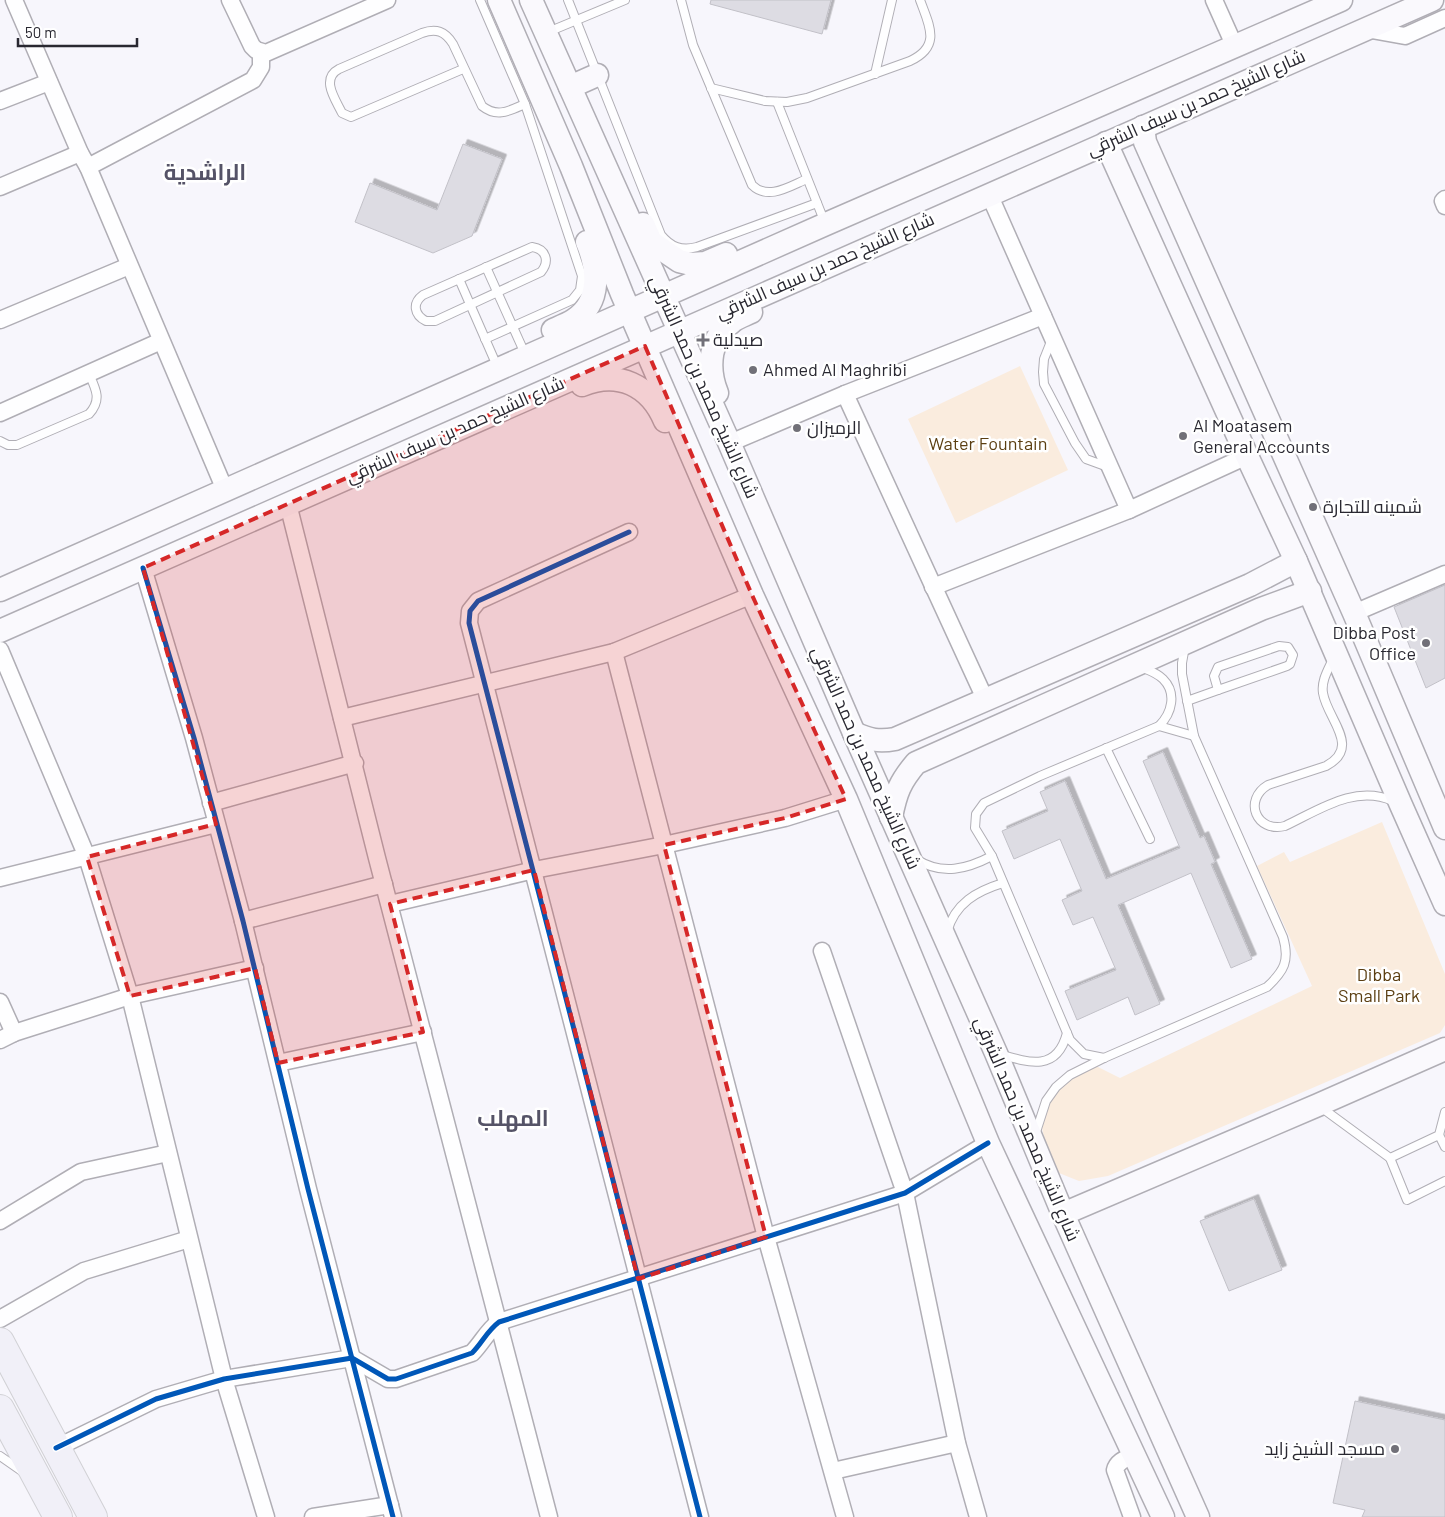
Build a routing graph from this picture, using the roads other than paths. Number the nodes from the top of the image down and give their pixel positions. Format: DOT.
graph roads {
  1 [pos="14,0"];
  2 [pos="230,0"];
  3 [pos="387,0"];
  4 [pos="480,0"];
  5 [pos="499,0"];
  6 [pos="531,0"];
  7 [pos="568,0"];
  8 [pos="625,0"];
  9 [pos="681,0"];
  10 [pos="892,0"];
  11 [pos="920,0"];
  12 [pos="1214,0"];
  13 [pos="1341,0"];
  14 [pos="1432,0"];
  15 [pos="1445,5"];
  16 [pos="1405,12"];
  17 [pos="1445,18"];
  18 [pos="576,21"];
  19 [pos="1366,29"];
  20 [pos="545,33"];
  21 [pos="1235,47"];
  22 [pos="261,53"];
  23 [pos="464,69"];
  24 [pos="875,74"];
  25 [pos="597,75"];
  26 [pos="50,82"];
  27 [pos="570,87"];
  28 [pos="711,88"];
  29 [pos="0,101"];
  30 [pos="777,102"];
  31 [pos="525,104"];
  32 [pos="1143,127"];
  33 [pos="1106,143"];
  34 [pos="596,147"];
  35 [pos="84,160"];
  36 [pos="571,166"];
  37 [pos="807,179"];
  38 [pos="0,187"];
  39 [pos="989,194"];
  40 [pos="1445,199"];
  41 [pos="817,202"];
  42 [pos="1445,206"];
  43 [pos="820,226"];
  44 [pos="1160,261"];
  45 [pos="1200,264"];
  46 [pos="129,266"];
  47 [pos="826,266"];
  48 [pos="486,267"];
  49 [pos="459,279"];
  50 [pos="497,292"];
  51 [pos="663,296"];
  52 [pos="470,305"];
  53 [pos="629,311"];
  54 [pos="1043,316"];
  55 [pos="0,320"];
  56 [pos="679,331"];
  57 [pos="1053,337"];
  58 [pos="485,339"];
  59 [pos="161,341"];
  60 [pos="520,342"];
  61 [pos="645,346"];
  62 [pos="497,364"];
  63 [pos="89,374"];
  64 [pos="845,394"];
  65 [pos="0,413"];
  66 [pos="491,414"];
  67 [pos="736,440"];
  68 [pos="0,441"];
  69 [pos="1246,456"];
  70 [pos="1111,468"];
  71 [pos="748,486"];
  72 [pos="225,490"];
  73 [pos="710,498"];
  74 [pos="288,504"];
  75 [pos="1129,510"];
  76 [pos="629,532"];
  77 [pos="1296,560"];
  78 [pos="143,568"];
  79 [pos="1445,574"];
  80 [pos="1250,585"];
  81 [pos="933,587"];
  82 [pos="0,590"];
  83 [pos="1310,591"];
  84 [pos="752,595"];
  85 [pos="1261,609"];
  86 [pos="1354,613"];
  87 [pos="0,631"];
  88 [pos="1187,642"];
  89 [pos="0,650"];
  90 [pos="614,652"];
  91 [pos="1336,653"];
  92 [pos="1137,665"];
  93 [pos="486,683"];
  94 [pos="1218,690"];
  95 [pos="986,701"];
  96 [pos="1187,701"];
  97 [pos="342,718"];
  98 [pos="1159,726"];
  99 [pos="916,730"];
  100 [pos="854,733"];
  101 [pos="1194,736"];
  102 [pos="1106,748"];
  103 [pos="928,757"];
  104 [pos="354,763"];
  105 [pos="846,799"];
  106 [pos="211,803"];
  107 [pos="1401,805"];
  108 [pos="891,817"];
  109 [pos="216,824"];
  110 [pos="1445,828"];
  111 [pos="1150,839"];
  112 [pos="664,845"];
  113 [pos="908,854"];
  114 [pos="992,856"];
  115 [pos="87,857"];
  116 [pos="534,870"];
  117 [pos="0,878"];
  118 [pos="1003,883"];
  119 [pos="384,884"];
  120 [pos="390,904"];
  121 [pos="1445,904"];
  122 [pos="243,921"];
  123 [pos="945,939"];
  124 [pos="822,951"];
  125 [pos="254,968"];
  126 [pos="130,996"];
  127 [pos="0,1002"];
  128 [pos="423,1032"];
  129 [pos="1067,1034"];
  130 [pos="7,1036"];
  131 [pos="996,1053"];
  132 [pos="1440,1053"];
  133 [pos="1104,1058"];
  134 [pos="278,1063"];
  135 [pos="1318,1105"];
  136 [pos="1445,1112"];
  137 [pos="1439,1135"];
  138 [pos="1034,1142"];
  139 [pos="988,1143"];
  140 [pos="1445,1147"];
  141 [pos="168,1153"];
  142 [pos="1390,1158"];
  143 [pos="1445,1181"];
  144 [pos="905,1193"];
  145 [pos="1063,1214"];
  146 [pos="0,1221"];
  147 [pos="766,1237"];
  148 [pos="189,1239"];
  149 [pos="638,1279"];
  150 [pos="0,1319"];
  151 [pos="498,1322"];
  152 [pos="0,1342"];
  153 [pos="352,1358"];
  154 [pos="224,1379"];
  155 [pos="0,1409"];
  156 [pos="957,1443"];
  157 [pos="56,1448"];
  158 [pos="1135,1454"];
  159 [pos="0,1456"];
  160 [pos="833,1471"];
  161 [pos="41,1486"];
  162 [pos="392,1511"];
  163 [pos="58,1517"];
  164 [pos="93,1517"];
  165 [pos="266,1517"];
  166 [pos="313,1517"];
  167 [pos="549,1517"];
  168 [pos="700,1517"];
  169 [pos="845,1517"];
  170 [pos="978,1517"];
  171 [pos="1132,1517"];
  172 [pos="1163,1517"];
  173 [pos="1198,1517"];
  1 -- 26 [label="street"];
  2 -- 22 [label="street"];
  3 -- 22 [label="street"];
  4 -- 31 [label="lane"];
  5 -- 36 [label="main road, شارع الشيخ محمد بن حمد الشرقي"];
  6 -- 20 [label="main road, شارع الشيخ محمد بن حمد الشرقي"];
  7 -- 18 [label="lane"];
  8 -- 18 [label="lane"];
  9 -- 28 [label="lane"];
  10 -- 24 [label="lane"];
  11 -- 24 [label="lane"];
  12 -- 21 [label="street"];
  13 -- 21 [label="main road, شارع الشيخ حمد بن سيف الشرقي"];
  14 -- 16 [label="main road, شارع الشيخ حمد بن سيف الشرقي"];
  15 -- 16 [label="main road"];
  16 -- 19 [label="main road, شارع الشيخ حمد بن سيف الشرقي"];
  17 -- 19 [label="street"];
  18 -- 20 [label="lane"];
  18 -- 25 [label="lane"];
  19 -- 32 [label="main road, شارع الشيخ حمد بن سيف الشرقي"];
  20 -- 27 [label="main road, شارع الشيخ محمد بن حمد الشرقي"];
  21 -- 43 [label="main road, شارع الشيخ حمد بن سيف الشرقي"];
  22 -- 35 [label="street"];
  23 -- 23 [label="lane"];
  23 -- 31 [label="lane"];
  24 -- 30 [label="lane"];
  25 -- 27 [label="main road"];
  25 -- 41 [label="lane"];
  26 -- 29 [label="street"];
  26 -- 35 [label="street"];
  27 -- 34 [label="main road, شارع الشيخ محمد بن حمد الشرقي"];
  28 -- 30 [label="lane"];
  28 -- 37 [label="lane"];
  30 -- 37 [label="lane"];
  31 -- 60 [label="lane"];
  32 -- 33 [label="main road, شارع الشيخ حمد بن سيف الشرقي"];
  32 -- 45 [label="main road"];
  33 -- 39 [label="main road, شارع الشيخ حمد بن سيف الشرقي"];
  33 -- 44 [label="main road"];
  34 -- 43 [label="main road"];
  34 -- 51 [label="main road, شارع الشيخ محمد بن حمد الشرقي"];
  35 -- 38 [label="street"];
  35 -- 46 [label="street"];
  36 -- 53 [label="main road, شارع الشيخ محمد بن حمد الشرقي"];
  36 -- 60 [label="main road"];
  37 -- 41 [label="lane"];
  39 -- 47 [label="main road, شارع الشيخ حمد بن سيف الشرقي"];
  39 -- 54 [label="street"];
  40 -- 42 [label="street"];
  41 -- 43 [label="lane"];
  43 -- 51 [label="main road, شارع الشيخ حمد بن سيف الشرقي"];
  44 -- 45 [label="main road"];
  44 -- 69 [label="main road"];
  45 -- 86 [label="main road"];
  46 -- 55 [label="street"];
  46 -- 59 [label="street"];
  47 -- 56 [label="main road, شارع الشيخ حمد بن سيف الشرقي"];
  47 -- 67 [label="main road"];
  48 -- 49 [label="lane"];
  48 -- 50 [label="lane"];
  48 -- 50 [label="lane"];
  49 -- 52 [label="lane"];
  49 -- 52 [label="lane"];
  50 -- 52 [label="lane"];
  50 -- 60 [label="lane"];
  51 -- 53 [label="main road, شارع الشيخ حمد بن سيف الشرقي"];
  51 -- 56 [label="main road, شارع الشيخ محمد بن حمد الشرقي"];
  52 -- 58 [label="lane"];
  53 -- 60 [label="main road, شارع الشيخ حمد بن سيف الشرقي"];
  53 -- 61 [label="main road, شارع الشيخ محمد بن حمد الشرقي"];
  54 -- 57 [label="street"];
  54 -- 64 [label="street"];
  56 -- 61 [label="main road, شارع الشيخ حمد بن سيف الشرقي"];
  56 -- 71 [label="main road, شارع الشيخ محمد بن حمد الشرقي"];
  57 -- 70 [label="street"];
  57 -- 70 [label="lane"];
  58 -- 60 [label="lane"];
  58 -- 62 [label="lane"];
  59 -- 63 [label="street"];
  59 -- 72 [label="street"];
  60 -- 62 [label="main road, شارع الشيخ حمد بن سيف الشرقي"];
  61 -- 66 [label="main road, شارع الشيخ حمد بن سيف الشرقي"];
  61 -- 73 [label="main road, شارع الشيخ محمد بن حمد الشرقي"];
  62 -- 72 [label="main road, شارع الشيخ حمد بن سيف الشرقي"];
  63 -- 65 [label="street"];
  63 -- 68 [label="lane"];
  64 -- 67 [label="street"];
  64 -- 81 [label="street"];
  66 -- 73 [label="main road"];
  66 -- 74 [label="main road, شارع الشيخ حمد بن سيف الشرقي"];
  67 -- 71 [label="main road"];
  69 -- 75 [label="street"];
  69 -- 77 [label="main road"];
  70 -- 75 [label="street"];
  71 -- 100 [label="main road, شارع الشيخ محمد بن حمد الشرقي"];
  72 -- 82 [label="main road, شارع الشيخ حمد بن سيف الشرقي"];
  73 -- 84 [label="main road, شارع الشيخ محمد بن حمد الشرقي"];
  74 -- 78 [label="main road, شارع الشيخ حمد بن سيف الشرقي"];
  74 -- 97 [label="street"];
  75 -- 81 [label="street"];
  76 -- 93 [label="street"];
  77 -- 80 [label="main road"];
  77 -- 83 [label="main road"];
  78 -- 87 [label="main road, شارع الشيخ حمد بن سيف الشرقي"];
  78 -- 106 [label="street"];
  79 -- 86 [label="street"];
  80 -- 85 [label="main road"];
  80 -- 95 [label="main road"];
  81 -- 95 [label="street"];
  83 -- 85 [label="main road"];
  83 -- 91 [label="main road"];
  84 -- 90 [label="street"];
  84 -- 105 [label="main road, شارع الشيخ محمد بن حمد الشرقي"];
  85 -- 88 [label="main road"];
  86 -- 110 [label="main road"];
  88 -- 92 [label="main road"];
  88 -- 96 [label="lane"];
  89 -- 115 [label="street"];
  90 -- 93 [label="street"];
  90 -- 112 [label="street"];
  91 -- 107 [label="main road"];
  91 -- 107 [label="lane"];
  92 -- 98 [label="lane"];
  92 -- 103 [label="main road"];
  93 -- 97 [label="street"];
  93 -- 116 [label="street"];
  94 -- 94 [label="lane"];
  94 -- 96 [label="lane"];
  95 -- 99 [label="main road"];
  96 -- 101 [label="lane"];
  97 -- 104 [label="street"];
  98 -- 101 [label="lane"];
  98 -- 102 [label="lane"];
  99 -- 100 [label="main road"];
  99 -- 103 [label="main road"];
  100 -- 108 [label="main road, شارع الشيخ محمد بن حمد الشرقي"];
  101 -- 133 [label="lane"];
  102 -- 111 [label="lane"];
  102 -- 114 [label="lane"];
  103 -- 108 [label="main road"];
  104 -- 106 [label="street"];
  104 -- 119 [label="street"];
  105 -- 112 [label="street"];
  105 -- 139 [label="main road, شارع الشيخ محمد بن حمد الشرقي"];
  106 -- 109 [label="street"];
  107 -- 121 [label="main road"];
  108 -- 113 [label="main road, شارع الشيخ محمد بن حمد الشرقي"];
  109 -- 115 [label="street"];
  109 -- 122 [label="street"];
  112 -- 116 [label="street"];
  112 -- 147 [label="street"];
  113 -- 114 [label="lane"];
  113 -- 123 [label="main road, شارع الشيخ محمد بن حمد الشرقي"];
  114 -- 118 [label="lane"];
  115 -- 117 [label="street"];
  115 -- 126 [label="street"];
  116 -- 120 [label="street"];
  116 -- 149 [label="street"];
  118 -- 123 [label="lane"];
  118 -- 129 [label="lane"];
  119 -- 120 [label="street"];
  119 -- 122 [label="street"];
  120 -- 128 [label="street"];
  122 -- 125 [label="street"];
  123 -- 131 [label="main road, شارع الشيخ محمد بن حمد الشرقي"];
  124 -- 144 [label="street"];
  125 -- 126 [label="street"];
  125 -- 134 [label="street"];
  126 -- 130 [label="street"];
  126 -- 141 [label="street"];
  127 -- 130 [label="street"];
  128 -- 134 [label="street"];
  128 -- 151 [label="street"];
  129 -- 131 [label="lane"];
  129 -- 133 [label="lane"];
  131 -- 138 [label="main road, شارع الشيخ محمد بن حمد الشرقي"];
  132 -- 135 [label="main road"];
  133 -- 138 [label="lane"];
  134 -- 153 [label="street"];
  135 -- 142 [label="lane"];
  135 -- 145 [label="main road"];
  136 -- 137 [label="lane"];
  137 -- 140 [label="lane"];
  137 -- 142 [label="lane"];
  138 -- 145 [label="main road, شارع الشيخ محمد بن حمد الشرقي"];
  139 -- 144 [label="street"];
  139 -- 158 [label="main road, شارع الشيخ محمد بن حمد الشرقي"];
  141 -- 146 [label="street"];
  141 -- 148 [label="street"];
  142 -- 143 [label="lane"];
  144 -- 147 [label="street"];
  144 -- 156 [label="street"];
  145 -- 173 [label="main road, شارع الشيخ محمد بن حمد الشرقي"];
  147 -- 149 [label="street"];
  147 -- 160 [label="street"];
  148 -- 150 [label="street"];
  148 -- 154 [label="street"];
  149 -- 151 [label="street"];
  149 -- 168 [label="street"];
  151 -- 153 [label="street"];
  151 -- 167 [label="street"];
  152 -- 157 [label="highway"];
  153 -- 154 [label="street"];
  153 -- 162 [label="street"];
  154 -- 157 [label="street"];
  154 -- 165 [label="street"];
  155 -- 161 [label="highway"];
  156 -- 160 [label="street"];
  156 -- 170 [label="street"];
  157 -- 164 [label="highway"];
  158 -- 171 [label="street"];
  158 -- 172 [label="main road, شارع الشيخ محمد بن حمد الشرقي"];
  159 -- 161 [label="lane"];
  160 -- 169 [label="street"];
  161 -- 163 [label="highway"];
  162 -- 166 [label="street"];
}
